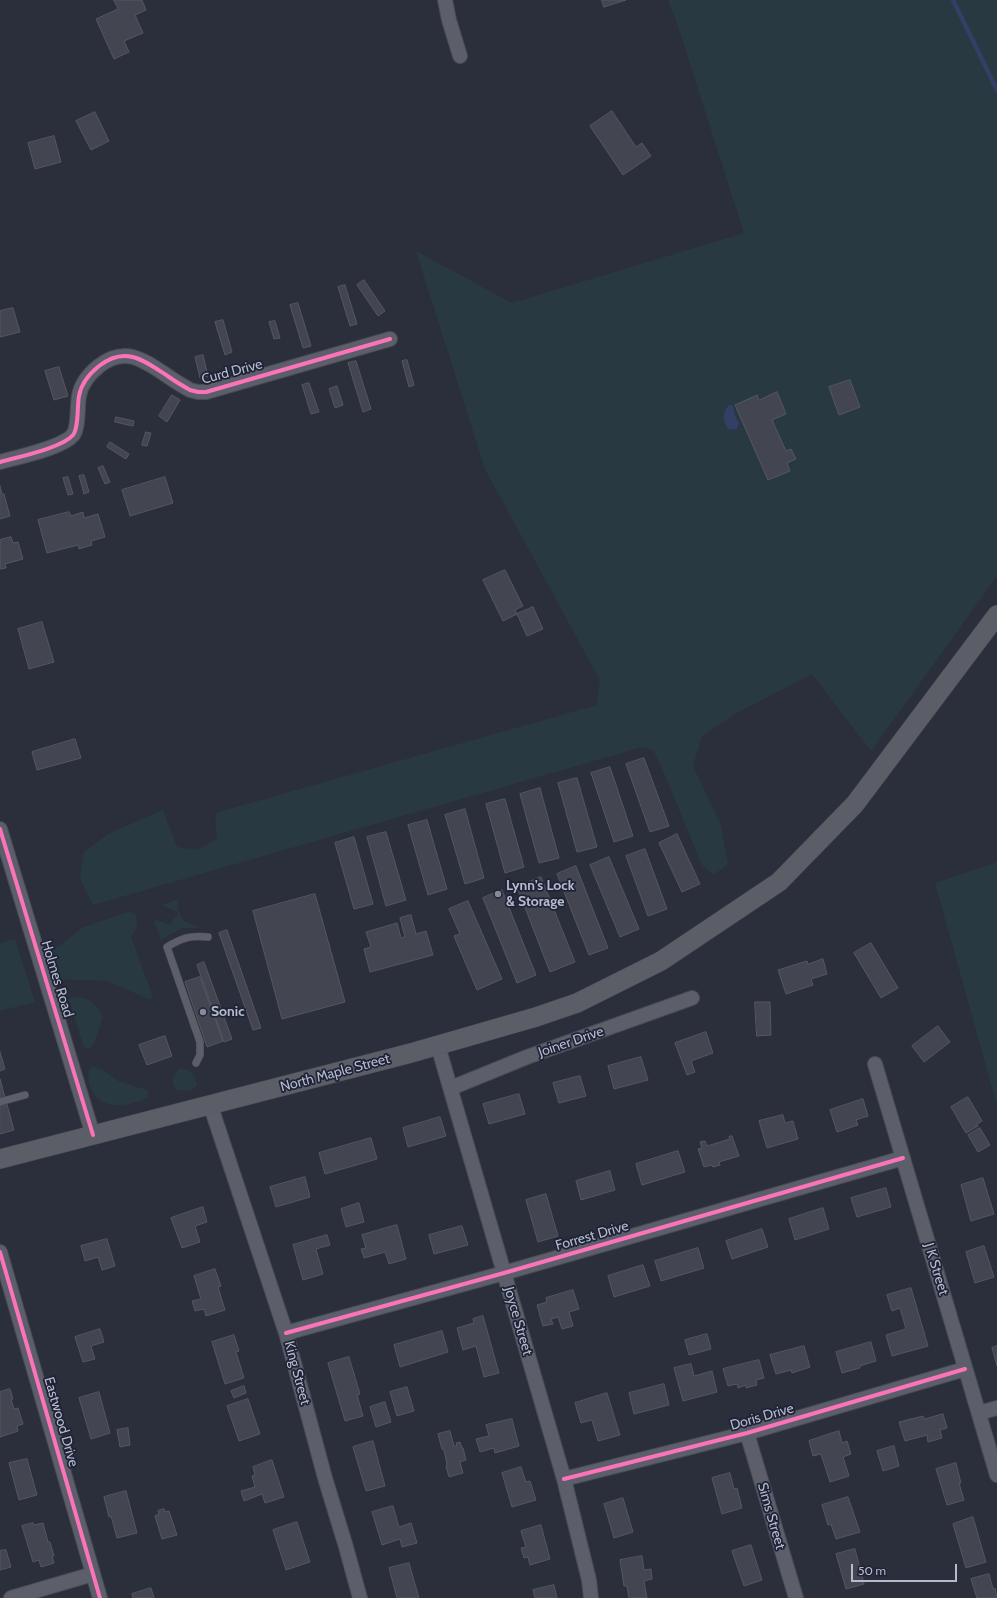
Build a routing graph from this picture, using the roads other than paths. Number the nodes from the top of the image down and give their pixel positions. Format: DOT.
graph roads {
  1 [pos="445,0"];
  2 [pos="460,56"];
  3 [pos="390,339"];
  4 [pos="0,462"];
  5 [pos="997,615"];
  6 [pos="0,829"];
  7 [pos="208,937"];
  8 [pos="692,998"];
  9 [pos="438,1046"];
  10 [pos="196,1063"];
  11 [pos="875,1064"];
  12 [pos="451,1088"];
  13 [pos="26,1095"];
  14 [pos="0,1102"];
  15 [pos="210,1104"];
  16 [pos="93,1135"];
  17 [pos="903,1158"];
  18 [pos="0,1159"];
  19 [pos="0,1252"];
  20 [pos="504,1273"];
  21 [pos="286,1333"];
  22 [pos="965,1369"];
  23 [pos="997,1408"];
  24 [pos="979,1413"];
  25 [pos="747,1433"];
  26 [pos="997,1475"];
  27 [pos="564,1479"];
  28 [pos="93,1574"];
  29 [pos="11,1598"];
  30 [pos="100,1598"];
  31 [pos="360,1598"];
  32 [pos="591,1598"];
  33 [pos="796,1598"];
  1 -- 2 [label="street"];
  3 -- 4 [label="street, Curd Drive"];
  5 -- 9 [label="main road, North Maple Street"];
  6 -- 16 [label="street, Holmes Road"];
  7 -- 10 [label="lane"];
  8 -- 12 [label="street, Joiner Drive"];
  9 -- 12 [label="street, Joyce Street"];
  9 -- 15 [label="main road, North Maple Street"];
  11 -- 17 [label="street, J K Street"];
  12 -- 20 [label="street, Joyce Street"];
  13 -- 14 [label="lane"];
  15 -- 16 [label="main road, North Maple Street"];
  15 -- 21 [label="street, King Street"];
  16 -- 18 [label="main road, North Maple Street"];
  17 -- 20 [label="street, Forrest Drive"];
  17 -- 22 [label="street, J K Street"];
  19 -- 28 [label="street, Eastwood Drive"];
  20 -- 21 [label="street, Forrest Drive"];
  20 -- 27 [label="street, Joyce Street"];
  21 -- 31 [label="street, King Street"];
  22 -- 24 [label="street, J K Street"];
  22 -- 25 [label="street, Doris Drive"];
  23 -- 24 [label="street"];
  24 -- 26 [label="street, J K Street"];
  25 -- 27 [label="street, Doris Drive"];
  25 -- 33 [label="street, Sims Street"];
  27 -- 32 [label="street, Joyce Street"];
  28 -- 29 [label="street"];
  28 -- 30 [label="street, Eastwood Drive"];
}
